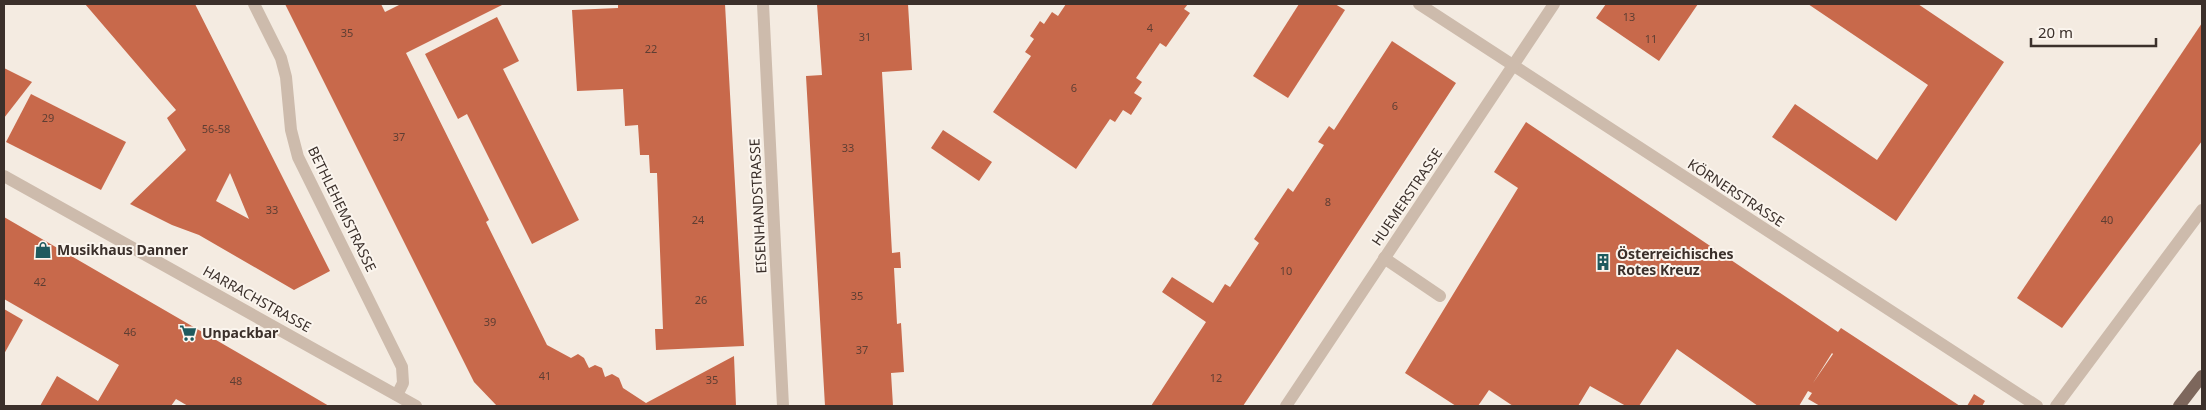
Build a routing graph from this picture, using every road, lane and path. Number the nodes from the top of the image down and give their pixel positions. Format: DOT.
graph roads {
  1 [pos="254,4"];
  2 [pos="763,4"];
  3 [pos="1418,4"];
  4 [pos="1554,4"];
  5 [pos="1512,65"];
  6 [pos="4,176"];
  7 [pos="2202,210"];
  8 [pos="1384,258"];
  9 [pos="1440,296"];
  10 [pos="2202,376"];
  11 [pos="397,395"];
  12 [pos="416,406"];
  13 [pos="783,406"];
  14 [pos="1286,406"];
  15 [pos="2036,406"];
  16 [pos="2056,406"];
  17 [pos="2179,406"];
  1 -- 11 [label="street, BETHLEHEMSTRASSE"];
  2 -- 13 [label="street, EISENHANDSTRASSE"];
  3 -- 5 [label="street, KÖRNERSTRASSE"];
  4 -- 5 [label="street, HUEMERSTRASSE"];
  5 -- 8 [label="street, HUEMERSTRASSE"];
  5 -- 15 [label="street, KÖRNERSTRASSE"];
  6 -- 11 [label="street, HARRACHSTRASSE"];
  7 -- 16 [label="street"];
  8 -- 9 [label="street"];
  8 -- 14 [label="street, HUEMERSTRASSE"];
  10 -- 17 [label="main road"];
  11 -- 12 [label="street, HARRACHSTRASSE"];
}
